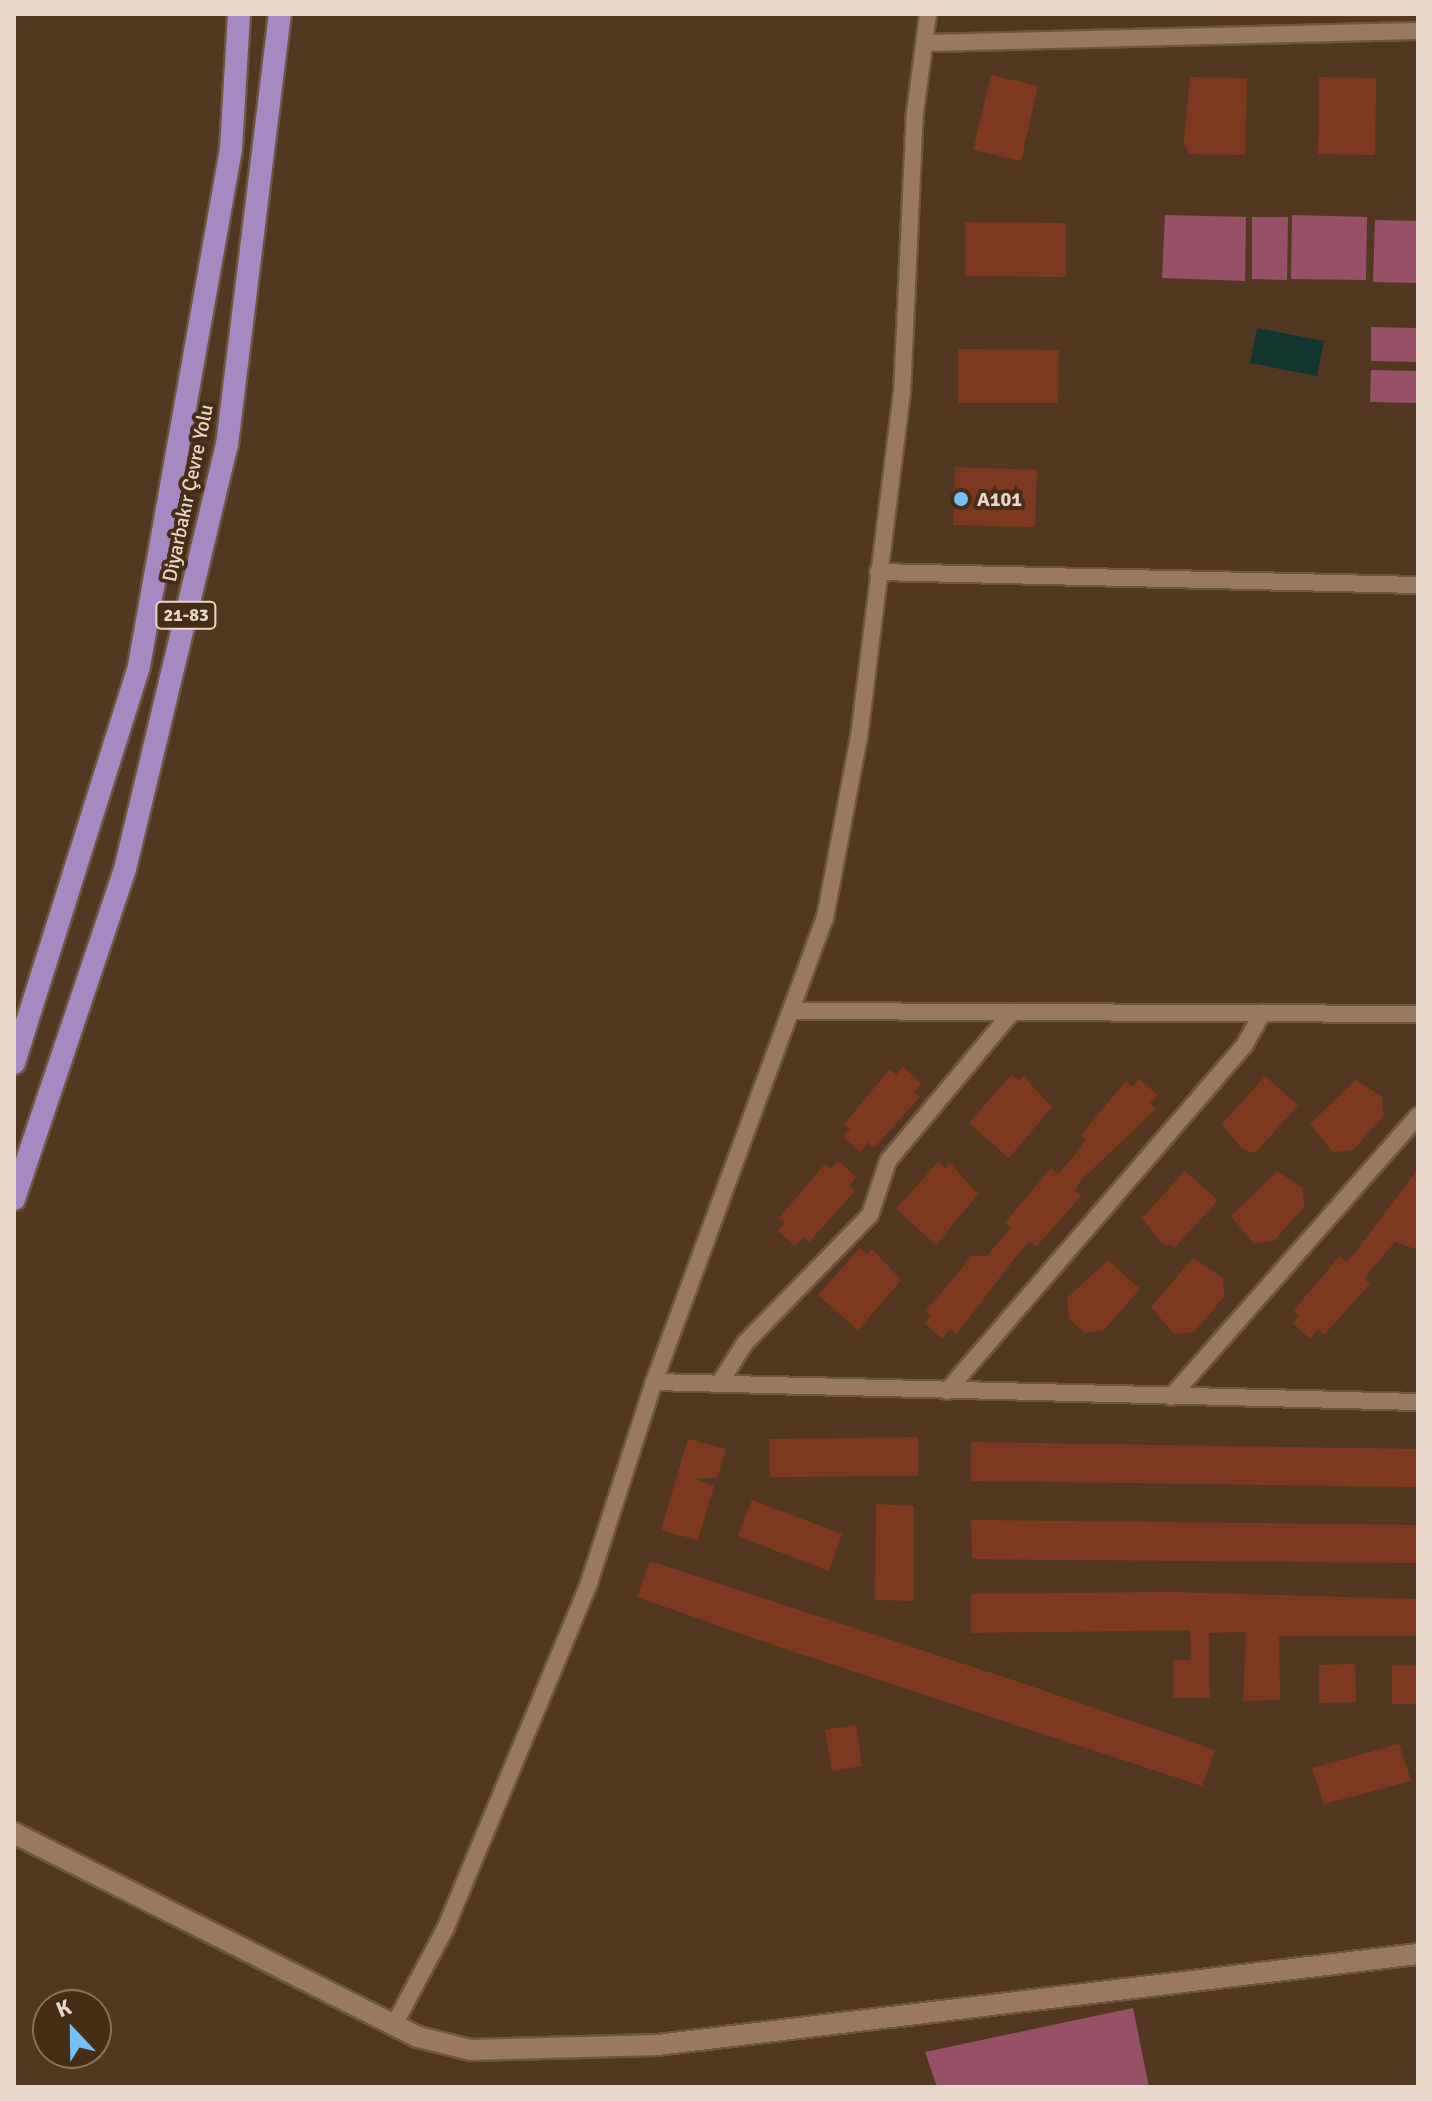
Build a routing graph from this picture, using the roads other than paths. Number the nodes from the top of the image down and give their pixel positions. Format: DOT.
graph roads {
  1 [pos="239,14"];
  2 [pos="280,14"];
  3 [pos="926,17"];
  4 [pos="1418,31"];
  5 [pos="925,43"];
  6 [pos="878,572"];
  7 [pos="1418,585"];
  8 [pos="792,1011"];
  9 [pos="1012,1012"];
  10 [pos="1262,1013"];
  11 [pos="1418,1014"];
  12 [pos="14,1063"];
  13 [pos="1418,1116"];
  14 [pos="14,1199"];
  15 [pos="654,1382"];
  16 [pos="719,1384"];
  17 [pos="947,1391"];
  18 [pos="1171,1397"];
  19 [pos="1418,1402"];
  20 [pos="14,1833"];
  21 [pos="1418,1954"];
  22 [pos="394,2025"];
  1 -- 12 [label="highway, Diyarbakır Çevre Yolu / 21-83"];
  2 -- 14 [label="highway, Diyarbakır Çevre Yolu / 21-83"];
  3 -- 5 [label="street"];
  4 -- 5 [label="street"];
  5 -- 6 [label="street"];
  6 -- 7 [label="street"];
  6 -- 8 [label="street"];
  8 -- 9 [label="street"];
  8 -- 15 [label="street"];
  9 -- 10 [label="street"];
  9 -- 16 [label="street"];
  10 -- 11 [label="street"];
  10 -- 17 [label="street"];
  13 -- 18 [label="street"];
  15 -- 16 [label="street"];
  15 -- 22 [label="street"];
  16 -- 17 [label="street"];
  17 -- 18 [label="street"];
  18 -- 19 [label="street"];
  20 -- 22 [label="street"];
  21 -- 22 [label="street"];
}
